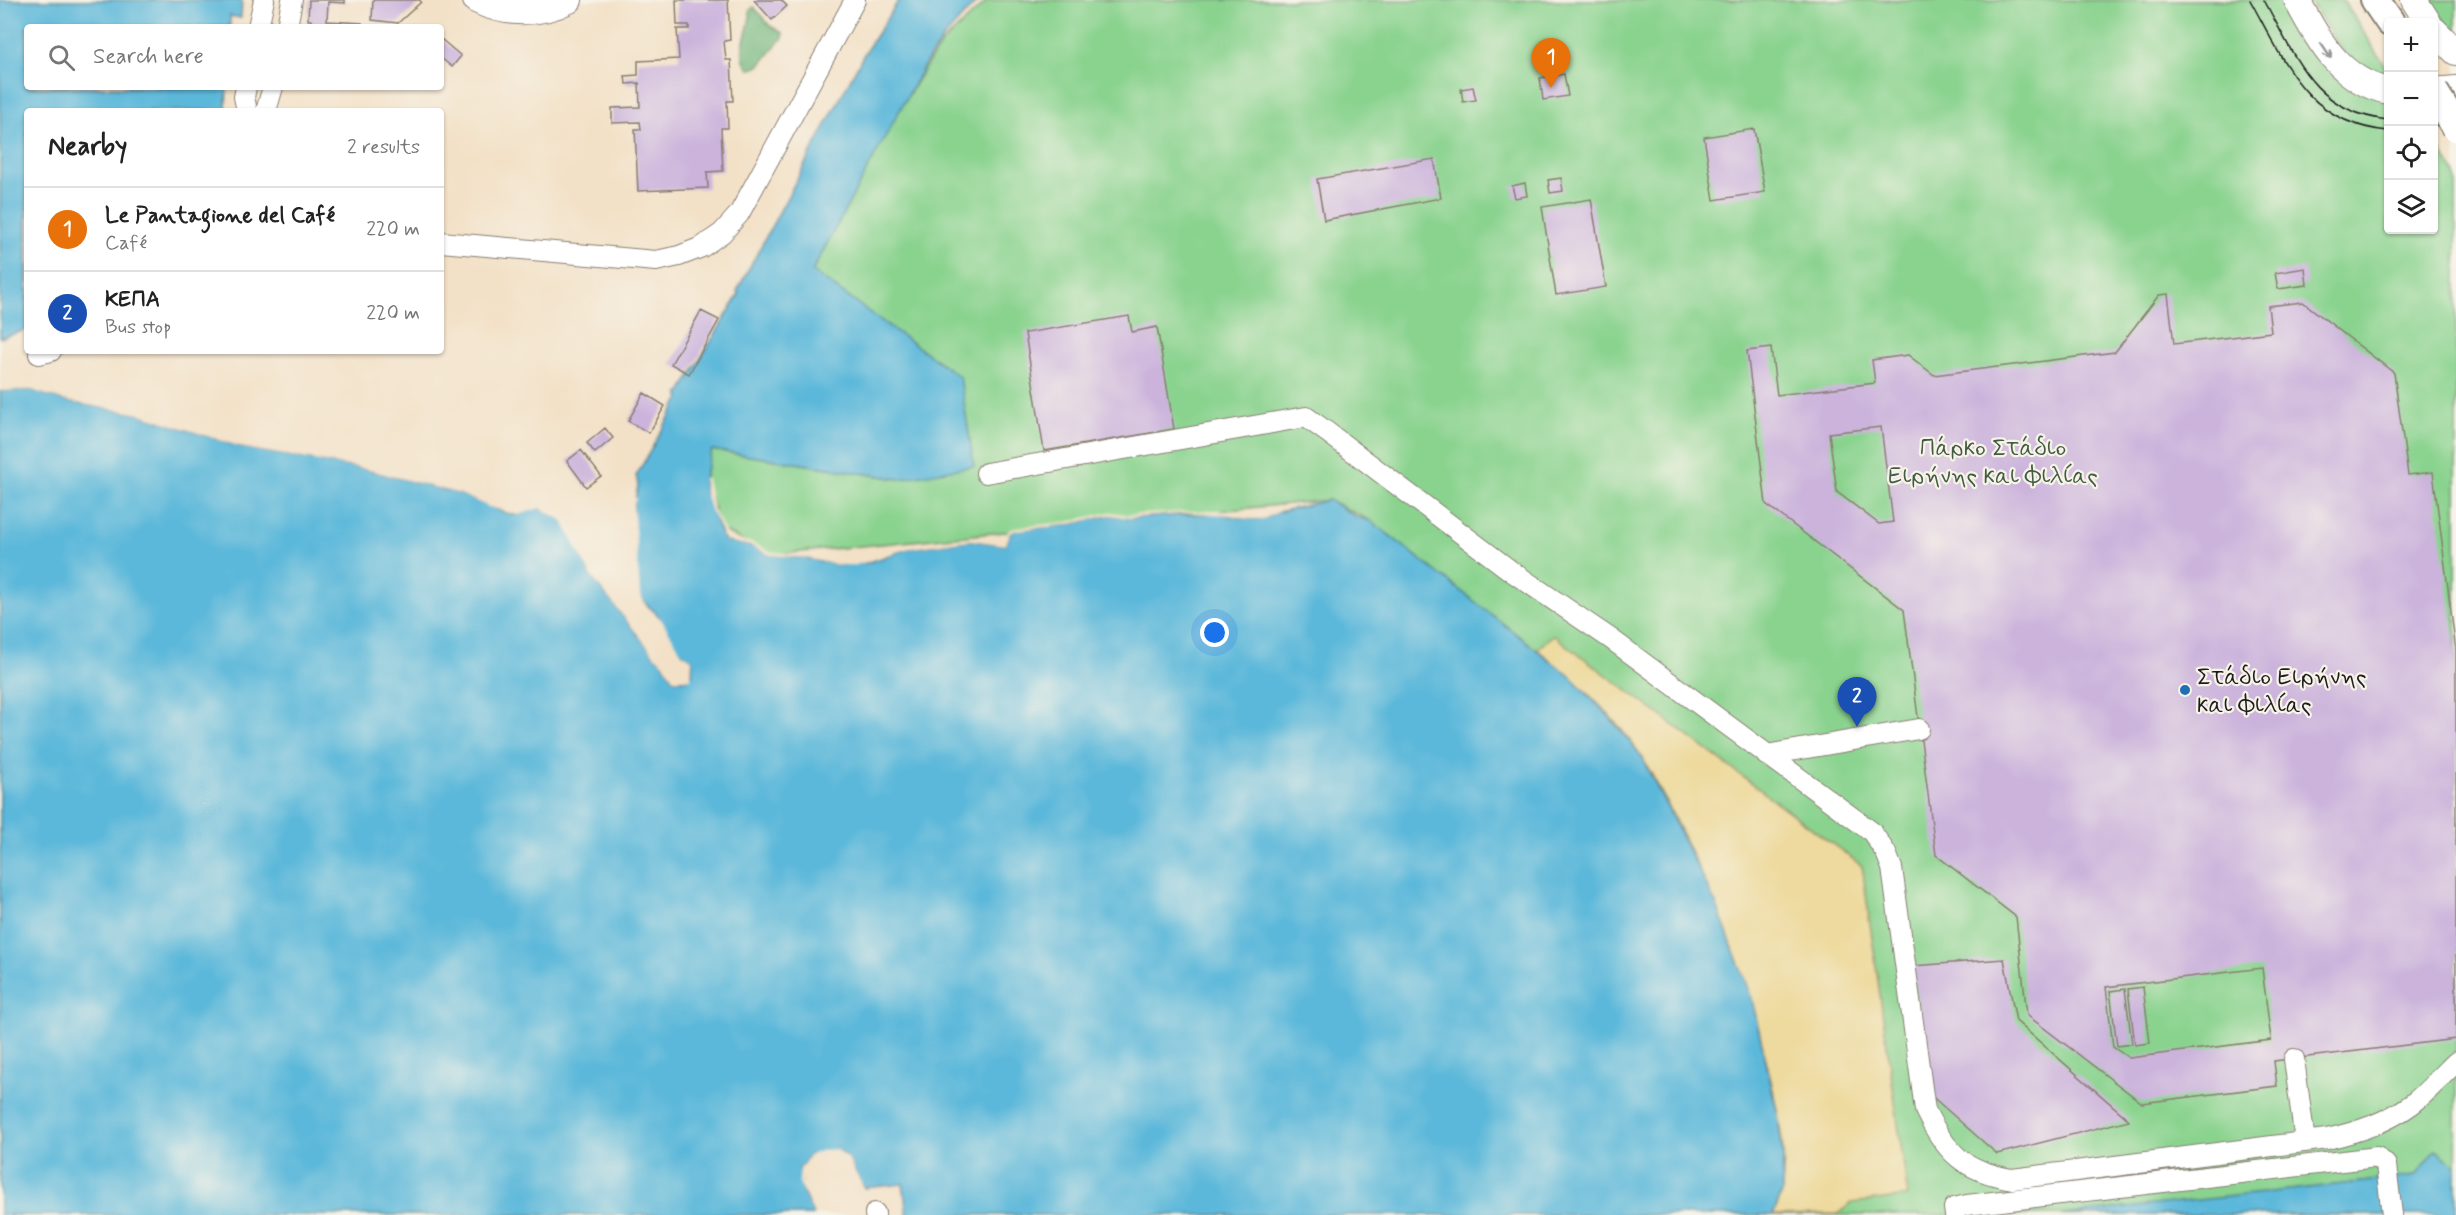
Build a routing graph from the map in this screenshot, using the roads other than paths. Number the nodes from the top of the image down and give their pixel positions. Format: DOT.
graph roads {
  1 [pos="264,0"];
  2 [pos="292,0"];
  3 [pos="476,0"];
  4 [pos="569,0"];
  5 [pos="855,0"];
  6 [pos="2297,0"];
  7 [pos="2375,0"];
  8 [pos="2414,0"];
  9 [pos="2387,18"];
  10 [pos="2425,18"];
  11 [pos="259,24"];
  12 [pos="288,24"];
  13 [pos="2438,35"];
  14 [pos="2456,52"];
  15 [pos="2456,89"];
  16 [pos="245,90"];
  17 [pos="272,90"];
  18 [pos="2381,90"];
  19 [pos="2438,91"];
  20 [pos="2438,99"];
  21 [pos="246,108"];
  22 [pos="268,108"];
  23 [pos="2456,127"];
  24 [pos="444,242"];
  25 [pos="986,473"];
  26 [pos="1919,729"];
  27 [pos="1766,755"];
  28 [pos="2294,1059"];
  29 [pos="2456,1062"];
  30 [pos="2305,1142"];
  31 [pos="1955,1215"];
  32 [pos="2392,1215"];
  1 -- 11 [label="street"];
  2 -- 12 [label="street"];
  3 -- 4 [label="main road"];
  5 -- 24 [label="street"];
  6 -- 18 [label="main road, one-way"];
  7 -- 9 [label="highway"];
  8 -- 10 [label="main road"];
  13 -- 14 [label="main road"];
  15 -- 19 [label="main road"];
  16 -- 21 [label="street"];
  17 -- 22 [label="street"];
  20 -- 23 [label="highway, bridge"];
  25 -- 27 [label="street"];
  26 -- 27 [label="street"];
  27 -- 30 [label="street"];
  28 -- 30 [label="street"];
  29 -- 30 [label="street"];
  31 -- 32 [label="street"];
}
